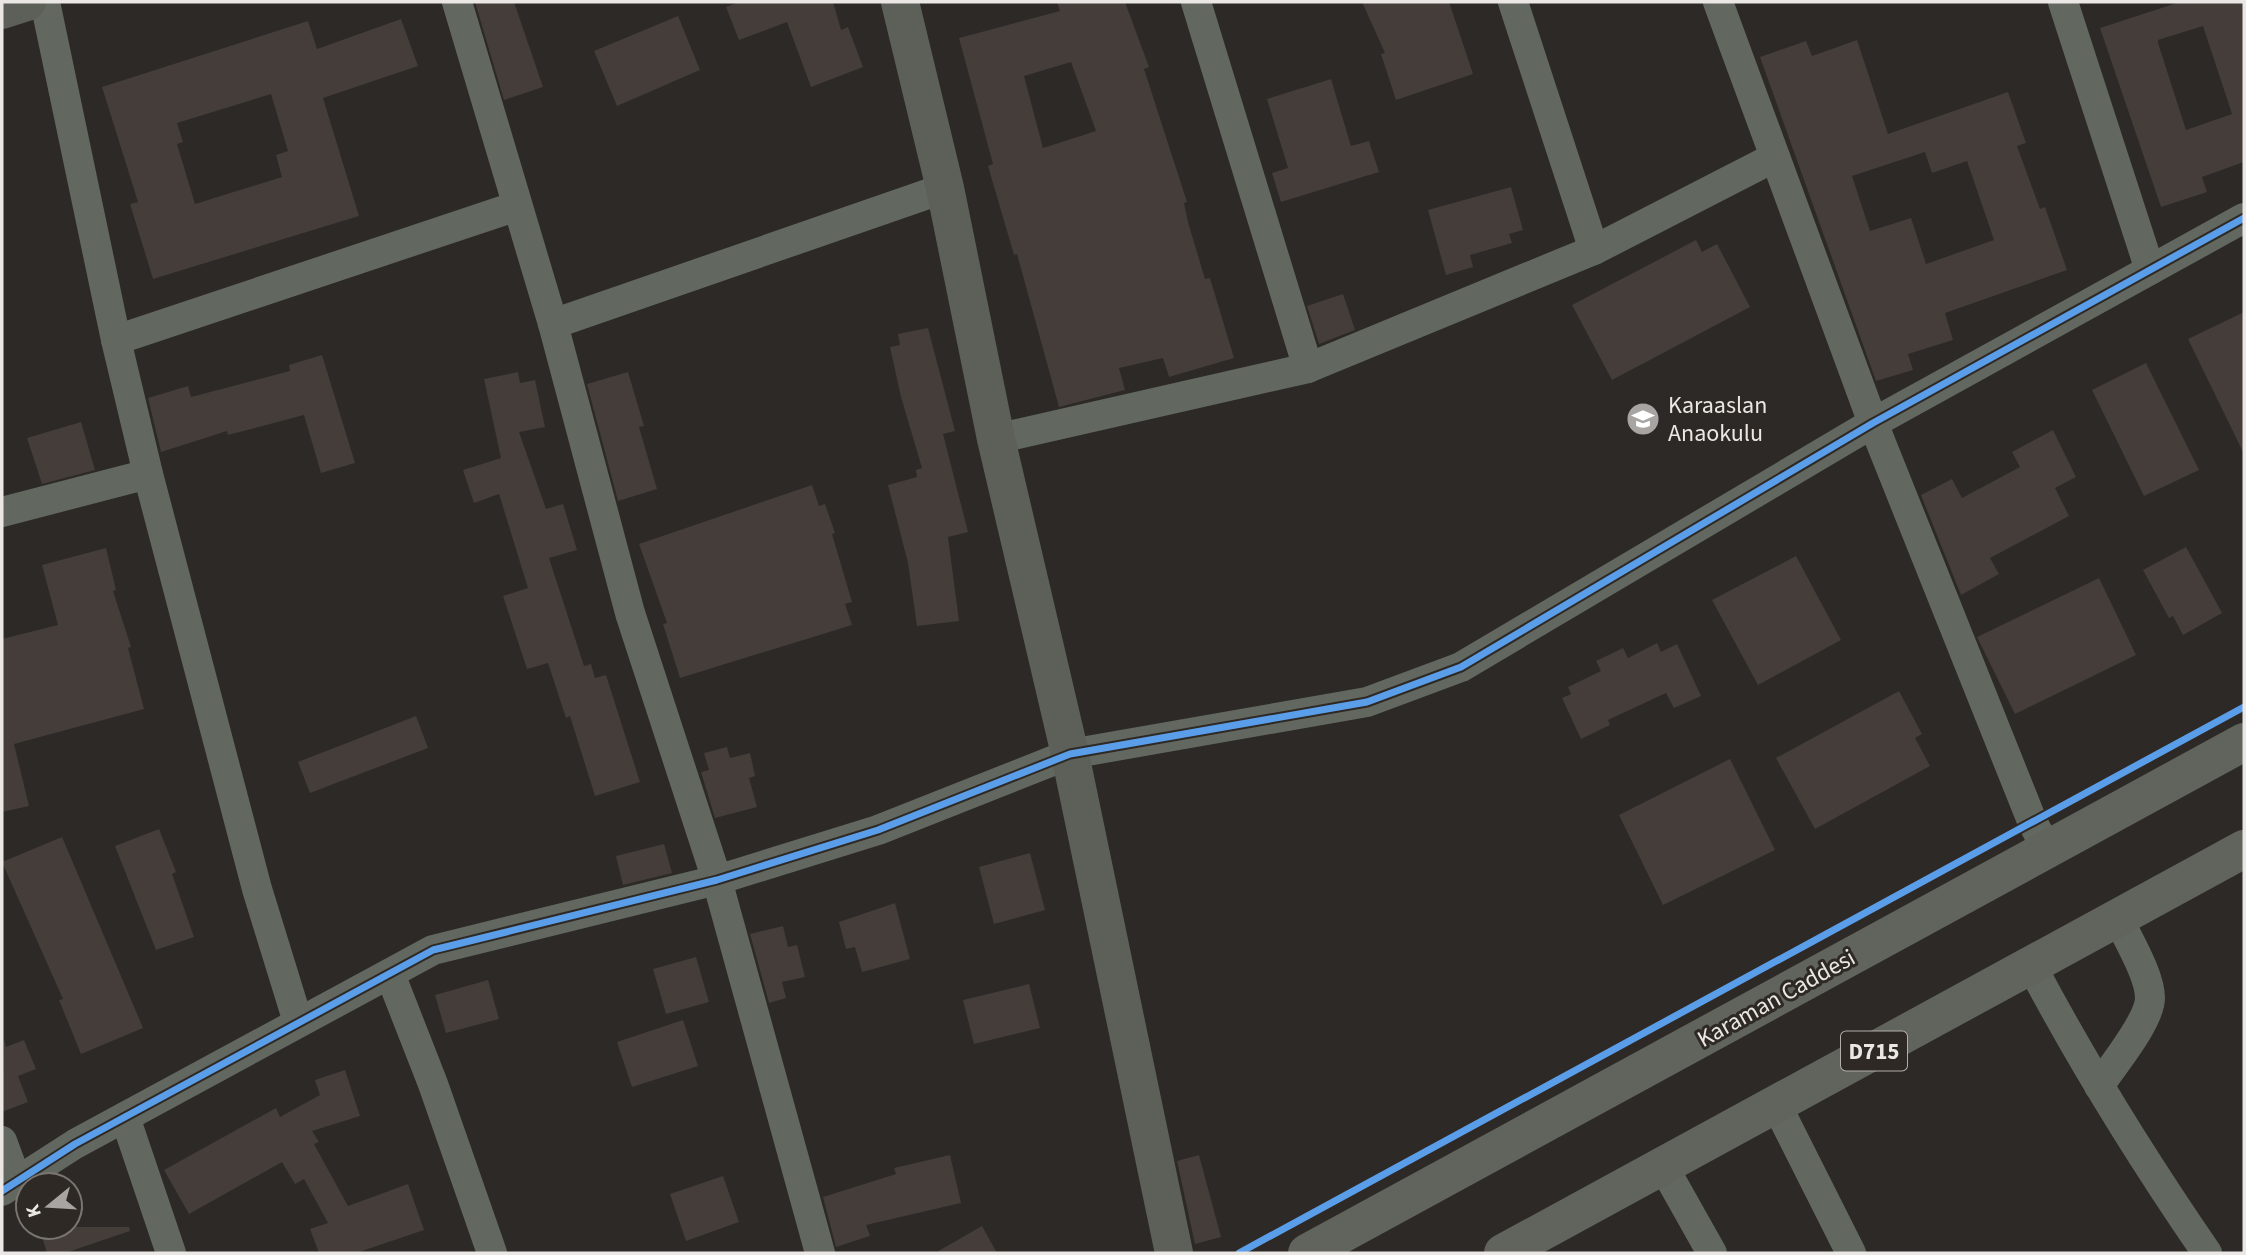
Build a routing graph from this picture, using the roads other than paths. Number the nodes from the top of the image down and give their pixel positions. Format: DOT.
graph roads {
  1 [pos="27,2"];
  2 [pos="45,2"];
  3 [pos="457,2"];
  4 [pos="900,2"];
  5 [pos="1196,2"];
  6 [pos="1513,2"];
  7 [pos="2063,2"];
  8 [pos="1725,4"];
  9 [pos="2,10"];
  10 [pos="1775,157"];
  11 [pos="945,188"];
  12 [pos="517,206"];
  13 [pos="2244,218"];
  14 [pos="1594,250"];
  15 [pos="2150,270"];
  16 [pos="554,324"];
  17 [pos="116,340"];
  18 [pos="1308,368"];
  19 [pos="1873,423"];
  20 [pos="996,439"];
  21 [pos="148,474"];
  22 [pos="2,512"];
  23 [pos="2244,742"];
  24 [pos="1070,754"];
  25 [pos="2244,849"];
  26 [pos="2047,850"];
  27 [pos="717,880"];
  28 [pos="2118,918"];
  29 [pos="2031,965"];
  30 [pos="390,974"];
  31 [pos="298,1022"];
  32 [pos="2099,1086"];
  33 [pos="1776,1104"];
  34 [pos="125,1117"];
  35 [pos="2,1141"];
  36 [pos="1663,1166"];
  37 [pos="9,1186"];
  38 [pos="171,1253"];
  39 [pos="492,1253"];
  40 [pos="820,1253"];
  41 [pos="1174,1253"];
  42 [pos="1307,1253"];
  43 [pos="1503,1253"];
  44 [pos="1712,1253"];
  45 [pos="1852,1253"];
  46 [pos="2207,1253"];
  1 -- 9 [label="street"];
  2 -- 17 [label="street"];
  3 -- 12 [label="street"];
  4 -- 11 [label="street"];
  5 -- 18 [label="street"];
  6 -- 14 [label="street"];
  7 -- 15 [label="street"];
  8 -- 10 [label="street"];
  10 -- 14 [label="street"];
  10 -- 19 [label="street"];
  11 -- 16 [label="street"];
  11 -- 20 [label="street"];
  12 -- 16 [label="street"];
  12 -- 17 [label="street"];
  13 -- 15 [label="street"];
  14 -- 18 [label="street"];
  15 -- 19 [label="street"];
  16 -- 27 [label="street"];
  17 -- 21 [label="street"];
  18 -- 20 [label="street"];
  19 -- 24 [label="street"];
  19 -- 26 [label="street"];
  20 -- 24 [label="street"];
  21 -- 22 [label="street"];
  21 -- 31 [label="street"];
  23 -- 26 [label="highway, Karaman Caddesi"];
  24 -- 27 [label="street"];
  24 -- 41 [label="street"];
  25 -- 28 [label="highway, D715"];
  26 -- 42 [label="highway, Karaman Caddesi"];
  27 -- 30 [label="street"];
  27 -- 40 [label="street"];
  28 -- 29 [label="highway, D715"];
  28 -- 32 [label="street"];
  29 -- 32 [label="street"];
  29 -- 33 [label="highway, D715"];
  30 -- 31 [label="street"];
  30 -- 39 [label="street"];
  31 -- 34 [label="street"];
  32 -- 46 [label="street"];
  33 -- 36 [label="highway, D715"];
  33 -- 45 [label="street"];
  34 -- 37 [label="street"];
  34 -- 38 [label="street"];
  35 -- 37 [label="street"];
  36 -- 43 [label="highway, D715"];
  36 -- 44 [label="street"];
}
